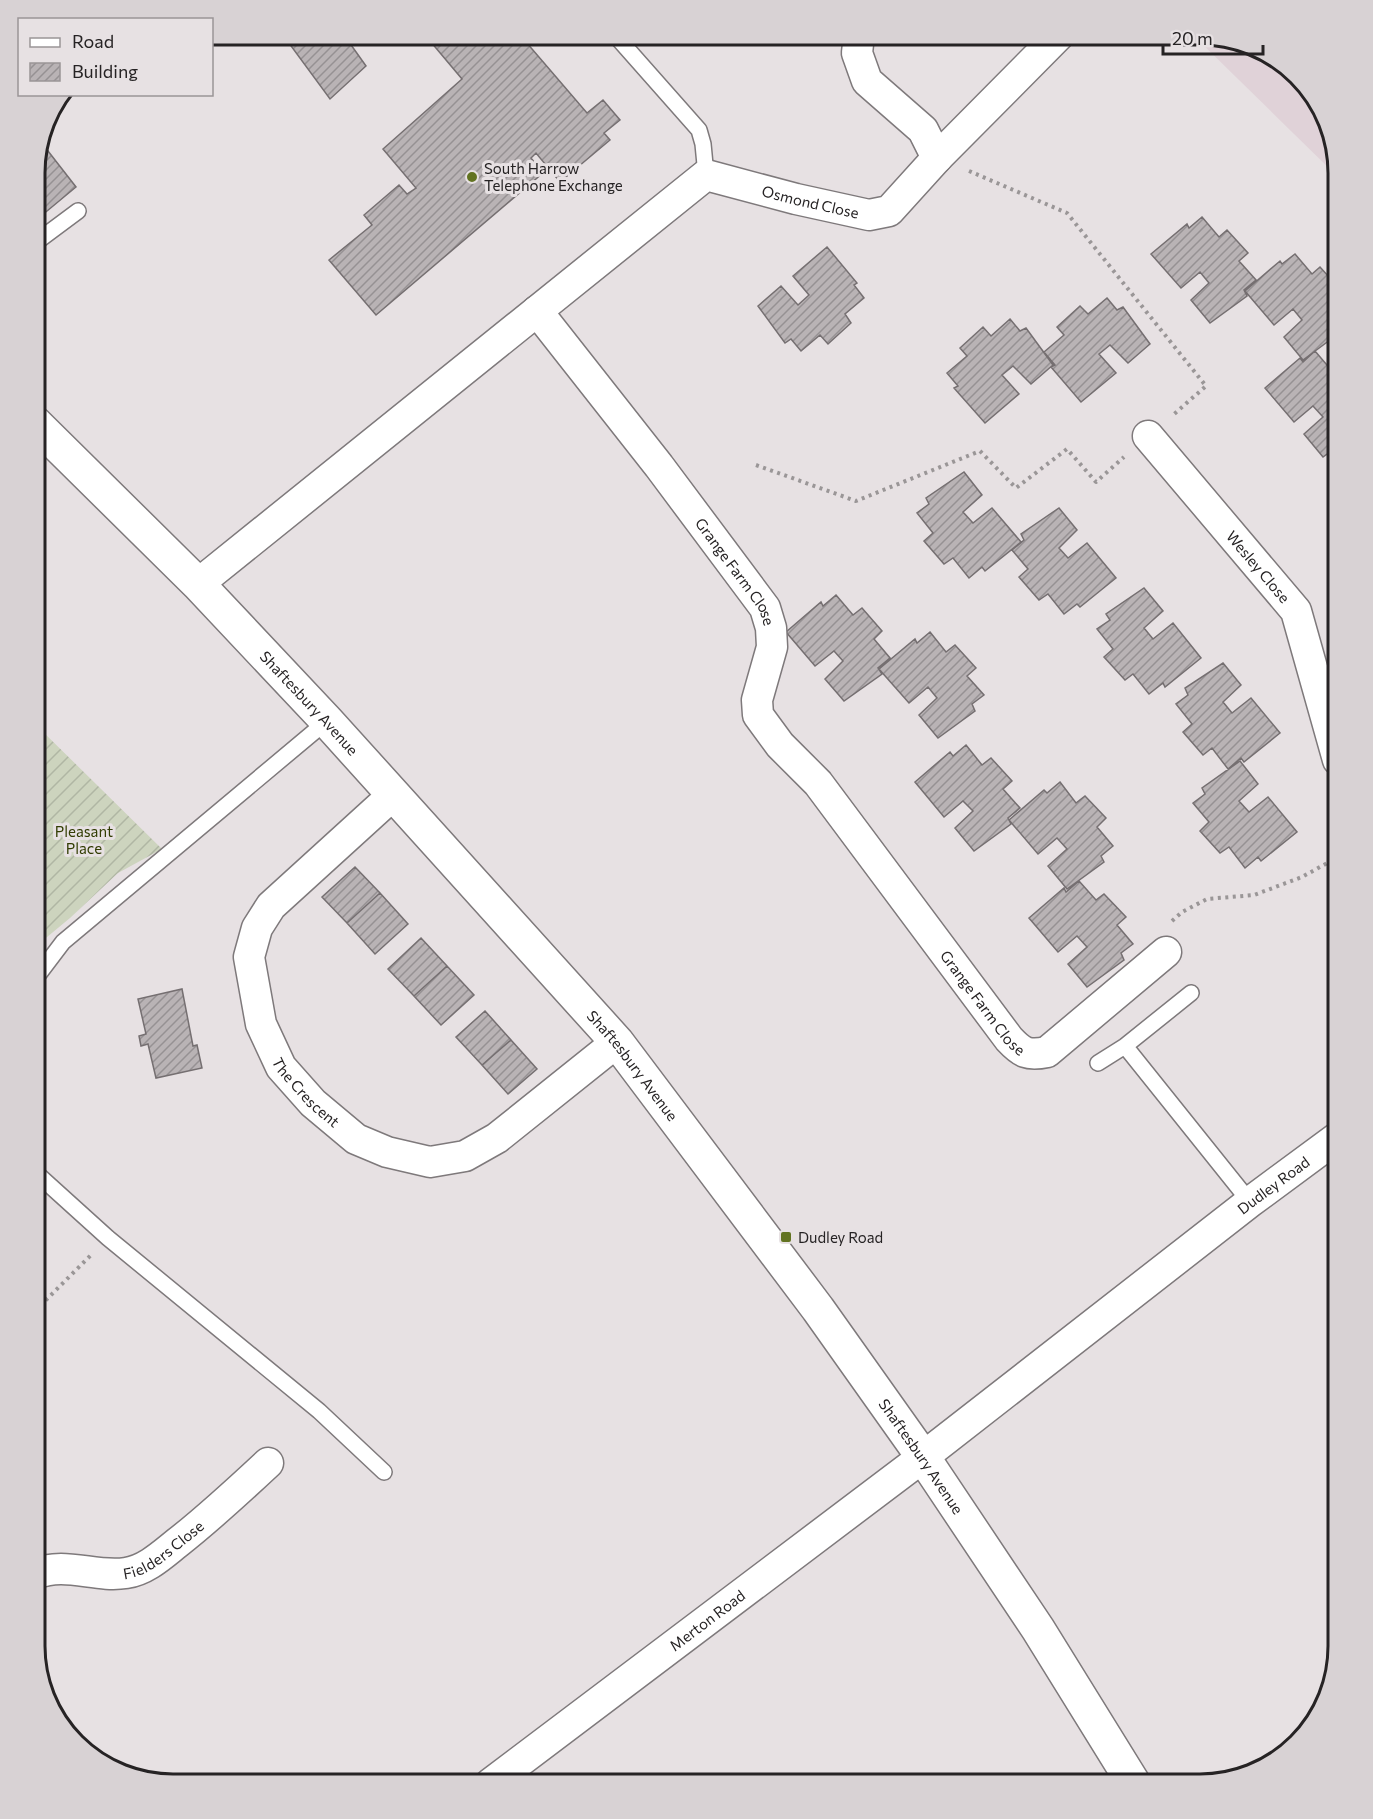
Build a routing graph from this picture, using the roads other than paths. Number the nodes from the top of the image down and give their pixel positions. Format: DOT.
graph roads {
  1 [pos="624,45"];
  2 [pos="857,45"];
  3 [pos="1049,45"];
  4 [pos="938,158"];
  5 [pos="706,175"];
  6 [pos="78,211"];
  7 [pos="45,236"];
  8 [pos="537,311"];
  9 [pos="45,433"];
  10 [pos="1148,436"];
  11 [pos="198,584"];
  12 [pos="327,721"];
  13 [pos="1328,721"];
  14 [pos="393,795"];
  15 [pos="1166,952"];
  16 [pos="45,966"];
  17 [pos="1191,993"];
  18 [pos="617,1042"];
  19 [pos="1125,1046"];
  20 [pos="1098,1063"];
  21 [pos="1328,1144"];
  22 [pos="45,1181"];
  23 [pos="1250,1203"];
  24 [pos="923,1457"];
  25 [pos="268,1463"];
  26 [pos="384,1472"];
  27 [pos="45,1570"];
  28 [pos="505,1774"];
  29 [pos="1127,1774"];
  1 -- 5 [label="lane"];
  2 -- 4 [label="street"];
  3 -- 4 [label="street, Osmond Close"];
  4 -- 5 [label="street, Osmond Close"];
  5 -- 8 [label="street"];
  6 -- 7 [label="lane"];
  8 -- 11 [label="street"];
  8 -- 15 [label="street, Grange Farm Close"];
  9 -- 11 [label="street, Shaftesbury Avenue"];
  10 -- 13 [label="street, Wesley Close"];
  11 -- 12 [label="street, Shaftesbury Avenue"];
  12 -- 14 [label="street, Shaftesbury Avenue"];
  12 -- 16 [label="lane"];
  14 -- 18 [label="street, Shaftesbury Avenue"];
  14 -- 18 [label="street, The Crescent"];
  17 -- 19 [label="lane"];
  18 -- 24 [label="street, Shaftesbury Avenue"];
  19 -- 20 [label="lane"];
  19 -- 23 [label="lane"];
  21 -- 23 [label="street, Dudley Road"];
  22 -- 26 [label="lane"];
  23 -- 24 [label="street, Dudley Road"];
  24 -- 28 [label="street, Merton Road"];
  24 -- 29 [label="street, Shaftesbury Avenue"];
  25 -- 27 [label="street, Fielders Close"];
}
